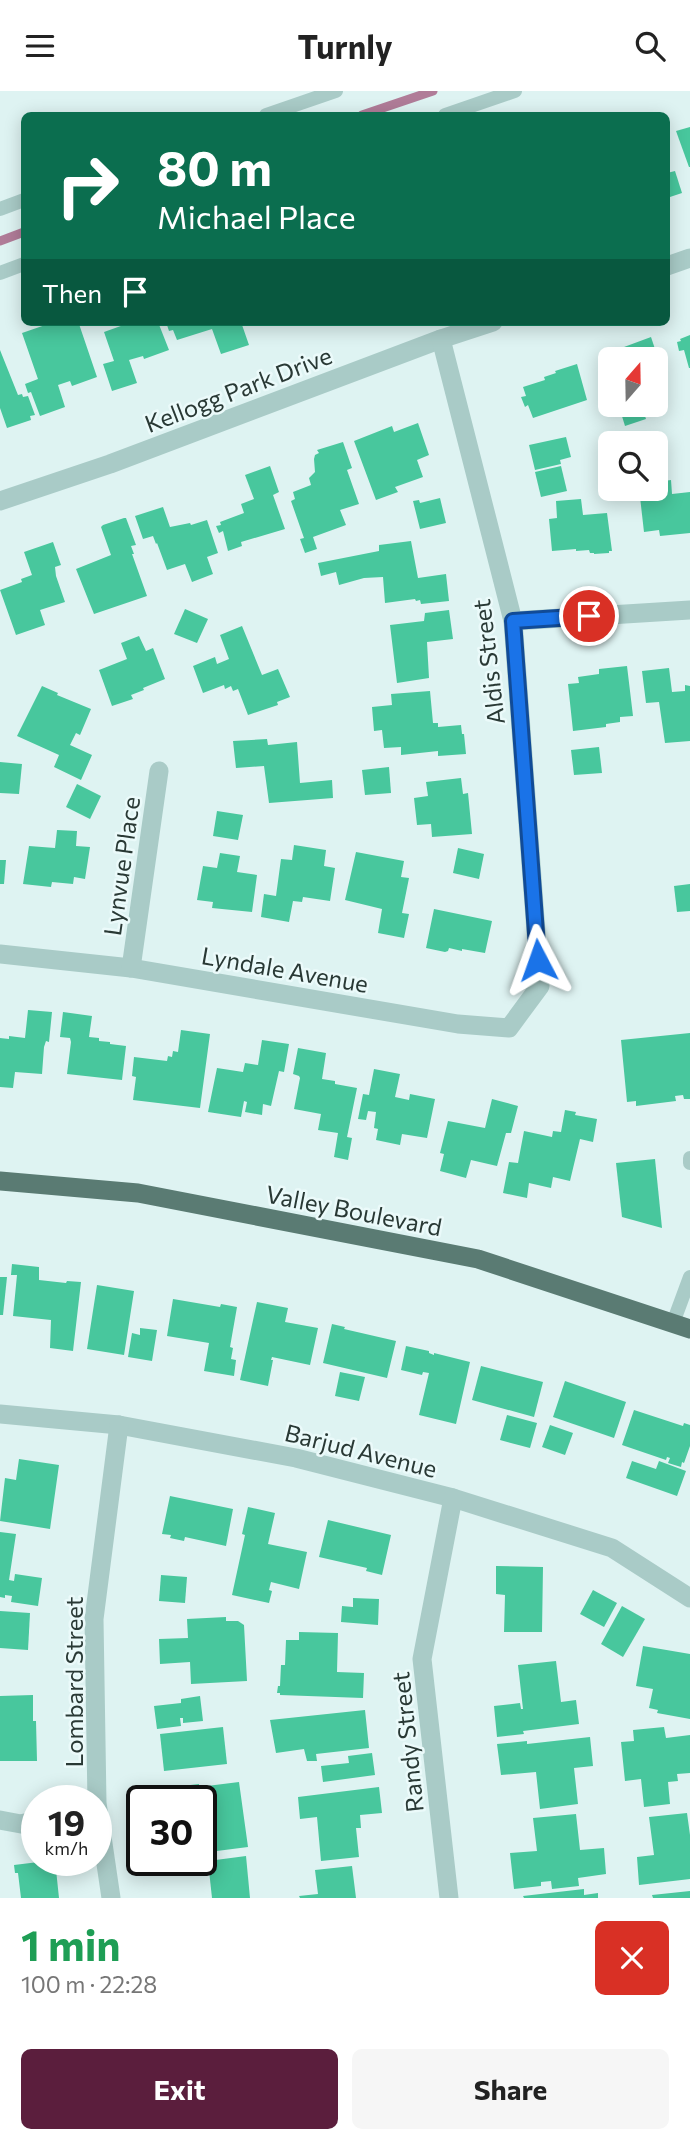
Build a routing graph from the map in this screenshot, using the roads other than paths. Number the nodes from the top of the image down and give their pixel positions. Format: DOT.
graph roads {
  1 [pos="336,91"];
  2 [pos="515,91"];
  3 [pos="276,112"];
  4 [pos="453,112"];
  5 [pos="21,202"];
  6 [pos="0,209"];
  7 [pos="690,258"];
  8 [pos="21,265"];
  9 [pos="670,265"];
  10 [pos="0,273"];
  11 [pos="481,326"];
  12 [pos="441,339"];
  13 [pos="0,501"];
  14 [pos="690,610"];
  15 [pos="513,621"];
  16 [pos="159,771"];
  17 [pos="0,954"];
  18 [pos="131,968"];
  19 [pos="540,986"];
  20 [pos="0,1181"];
  21 [pos="690,1277"];
  22 [pos="682,1326"];
  23 [pos="0,1414"];
  24 [pos="119,1425"];
  25 [pos="453,1498"];
  26 [pos="690,1598"];
  27 [pos="97,1785"];
  28 [pos="0,1820"];
  29 [pos="21,1824"];
  30 [pos="108,1876"];
  31 [pos="111,1898"];
  32 [pos="449,1898"];
  1 -- 3 [label="lane"];
  2 -- 4 [label="lane"];
  5 -- 6 [label="lane"];
  7 -- 9 [label="street"];
  8 -- 10 [label="lane"];
  11 -- 12 [label="street, Kellogg Park Drive"];
  12 -- 13 [label="street, Kellogg Park Drive"];
  12 -- 15 [label="street, Aldis Street"];
  14 -- 15 [label="street"];
  15 -- 19 [label="street, Aldis Street"];
  16 -- 18 [label="street, Lynvue Place"];
  17 -- 18 [label="street, Lyndale Avenue"];
  18 -- 19 [label="street, Lyndale Avenue"];
  20 -- 22 [label="main road, Valley Boulevard"];
  21 -- 22 [label="lane"];
  23 -- 24 [label="street, Barjud Avenue"];
  24 -- 25 [label="street, Barjud Avenue"];
  24 -- 27 [label="street, Lombard Street"];
  25 -- 26 [label="street, Barjud Avenue"];
  25 -- 32 [label="street, Randy Street"];
  28 -- 29 [label="street"];
  30 -- 31 [label="street, Lombard Street"];
}
